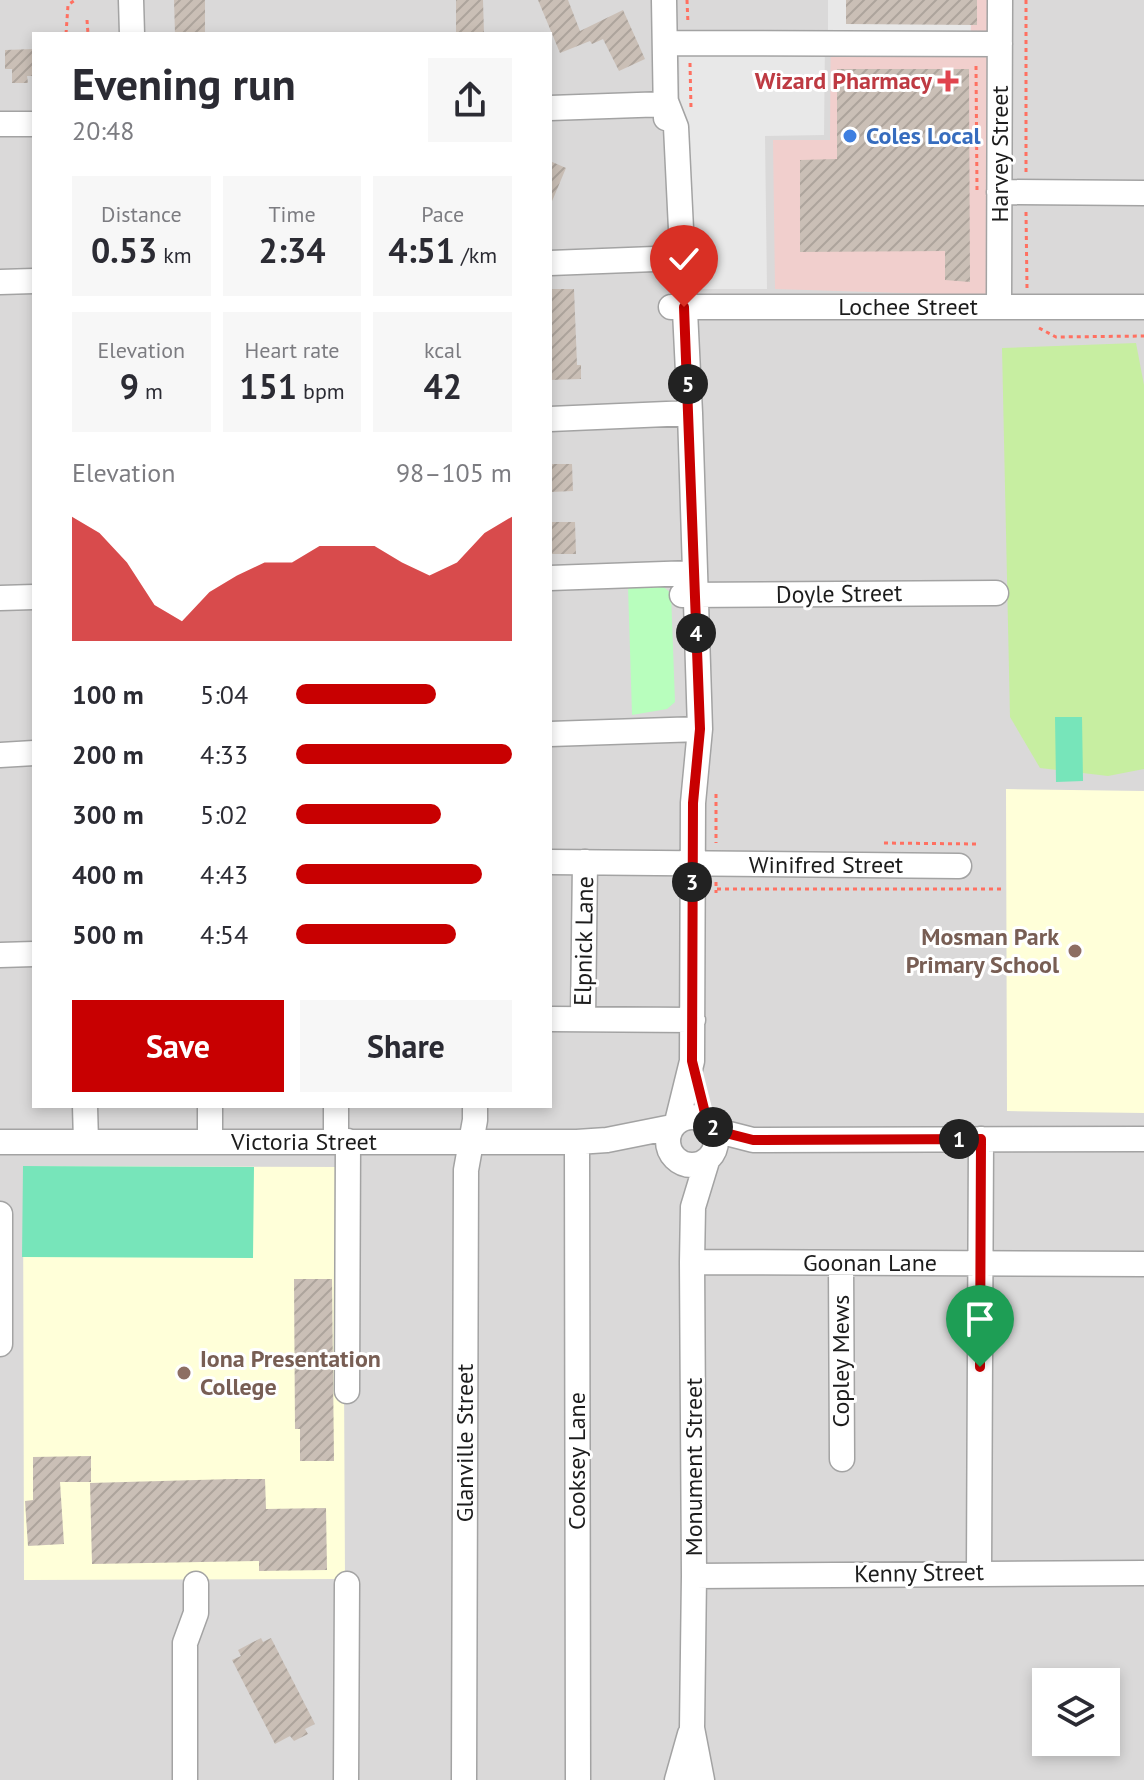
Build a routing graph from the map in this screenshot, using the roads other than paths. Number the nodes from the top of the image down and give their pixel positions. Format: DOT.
graph roads {
  1 [pos="131,0"];
  2 [pos="664,0"];
  3 [pos="1000,0"];
  4 [pos="132,32"];
  5 [pos="677,43"];
  6 [pos="990,44"];
  7 [pos="667,104"];
  8 [pos="552,108"];
  9 [pos="0,124"];
  10 [pos="32,124"];
  11 [pos="988,190"];
  12 [pos="1144,193"];
  13 [pos="675,258"];
  14 [pos="552,263"];
  15 [pos="32,281"];
  16 [pos="0,282"];
  17 [pos="678,307"];
  18 [pos="999,307"];
  19 [pos="1144,307"];
  20 [pos="684,414"];
  21 [pos="552,419"];
  22 [pos="552,578"];
  23 [pos="688,584"];
  24 [pos="996,593"];
  25 [pos="32,597"];
  26 [pos="0,598"];
  27 [pos="692,730"];
  28 [pos="552,734"];
  29 [pos="32,753"];
  30 [pos="0,755"];
  31 [pos="552,862"];
  32 [pos="585,862"];
  33 [pos="704,864"];
  34 [pos="959,866"];
  35 [pos="32,954"];
  36 [pos="0,955"];
  37 [pos="552,1019"];
  38 [pos="583,1019"];
  39 [pos="693,1020"];
  40 [pos="692,1061"];
  41 [pos="85,1108"];
  42 [pos="210,1108"];
  43 [pos="336,1108"];
  44 [pos="475,1108"];
  45 [pos="674,1124"];
  46 [pos="981,1139"];
  47 [pos="1144,1139"];
  48 [pos="607,1140"];
  49 [pos="342,1141"];
  50 [pos="711,1141"];
  51 [pos="0,1142"];
  52 [pos="86,1142"];
  53 [pos="210,1142"];
  54 [pos="472,1142"];
  55 [pos="577,1142"];
  56 [pos="675,1157"];
  57 [pos="693,1207"];
  58 [pos="0,1214"];
  59 [pos="692,1262"];
  60 [pos="841,1263"];
  61 [pos="980,1264"];
  62 [pos="1144,1264"];
  63 [pos="0,1273"];
  64 [pos="0,1344"];
  65 [pos="347,1391"];
  66 [pos="842,1459"];
  67 [pos="979,1573"];
  68 [pos="1144,1573"];
  69 [pos="694,1576"];
  70 [pos="196,1584"];
  71 [pos="347,1584"];
  72 [pos="692,1728"];
  73 [pos="185,1780"];
  74 [pos="346,1780"];
  75 [pos="464,1780"];
  76 [pos="578,1780"];
  77 [pos="677,1780"];
  78 [pos="702,1780"];
  1 -- 4 [label="street"];
  2 -- 5 [label="street"];
  3 -- 6 [label="street, Harvey Street"];
  5 -- 6 [label="street"];
  5 -- 7 [label="street"];
  6 -- 11 [label="street, Harvey Street"];
  7 -- 8 [label="street"];
  7 -- 13 [label="street"];
  9 -- 10 [label="street"];
  11 -- 12 [label="street"];
  11 -- 18 [label="street, Harvey Street"];
  13 -- 14 [label="street"];
  13 -- 17 [label="street"];
  15 -- 16 [label="street"];
  17 -- 18 [label="street, Lochee Street"];
  17 -- 20 [label="street"];
  18 -- 19 [label="street, Lochee Street"];
  20 -- 21 [label="street"];
  20 -- 23 [label="street"];
  22 -- 23 [label="street, Doyle Street"];
  23 -- 24 [label="street, Doyle Street"];
  23 -- 27 [label="street"];
  25 -- 26 [label="street"];
  27 -- 28 [label="street"];
  27 -- 33 [label="street"];
  29 -- 30 [label="street"];
  31 -- 32 [label="street, Winifred Street"];
  32 -- 33 [label="street, Winifred Street"];
  32 -- 38 [label="street, Elpnick Lane"];
  33 -- 34 [label="street, Winifred Street"];
  33 -- 39 [label="street"];
  35 -- 36 [label="street"];
  37 -- 38 [label="street"];
  38 -- 39 [label="street"];
  39 -- 40 [label="street"];
  40 -- 45 [label="street"];
  40 -- 50 [label="street"];
  41 -- 52 [label="street"];
  42 -- 53 [label="street"];
  43 -- 49 [label="street"];
  44 -- 54 [label="street, Glanville Street"];
  45 -- 48 [label="street, Victoria Street"];
  45 -- 50 [label="street"];
  45 -- 56 [label="street"];
  46 -- 47 [label="street"];
  46 -- 50 [label="street"];
  46 -- 61 [label="street"];
  48 -- 55 [label="street, Victoria Street"];
  48 -- 56 [label="street, Victoria Street"];
  49 -- 53 [label="street, Victoria Street"];
  49 -- 54 [label="street, Victoria Street"];
  49 -- 65 [label="street"];
  50 -- 56 [label="street"];
  50 -- 57 [label="street, Monument Street"];
  51 -- 52 [label="street, Victoria Street"];
  52 -- 53 [label="street, Victoria Street"];
  54 -- 55 [label="street, Victoria Street"];
  54 -- 75 [label="street, Glanville Street"];
  55 -- 76 [label="street, Cooksey Lane"];
  56 -- 57 [label="street, Monument Street"];
  57 -- 59 [label="street, Monument Street"];
  58 -- 63 [label="street"];
  59 -- 60 [label="street, Goonan Lane"];
  59 -- 69 [label="street, Monument Street"];
  60 -- 61 [label="street, Goonan Lane"];
  60 -- 66 [label="street, Copley Mews"];
  61 -- 62 [label="street, Goonan Lane"];
  61 -- 67 [label="street"];
  63 -- 64 [label="street"];
  67 -- 68 [label="street, Kenny Street"];
  67 -- 69 [label="street, Kenny Street"];
  69 -- 72 [label="street, Monument Street"];
  70 -- 73 [label="street"];
  71 -- 74 [label="street"];
  72 -- 77 [label="street, Monument Street"];
  72 -- 78 [label="street, Monument Street"];
}
